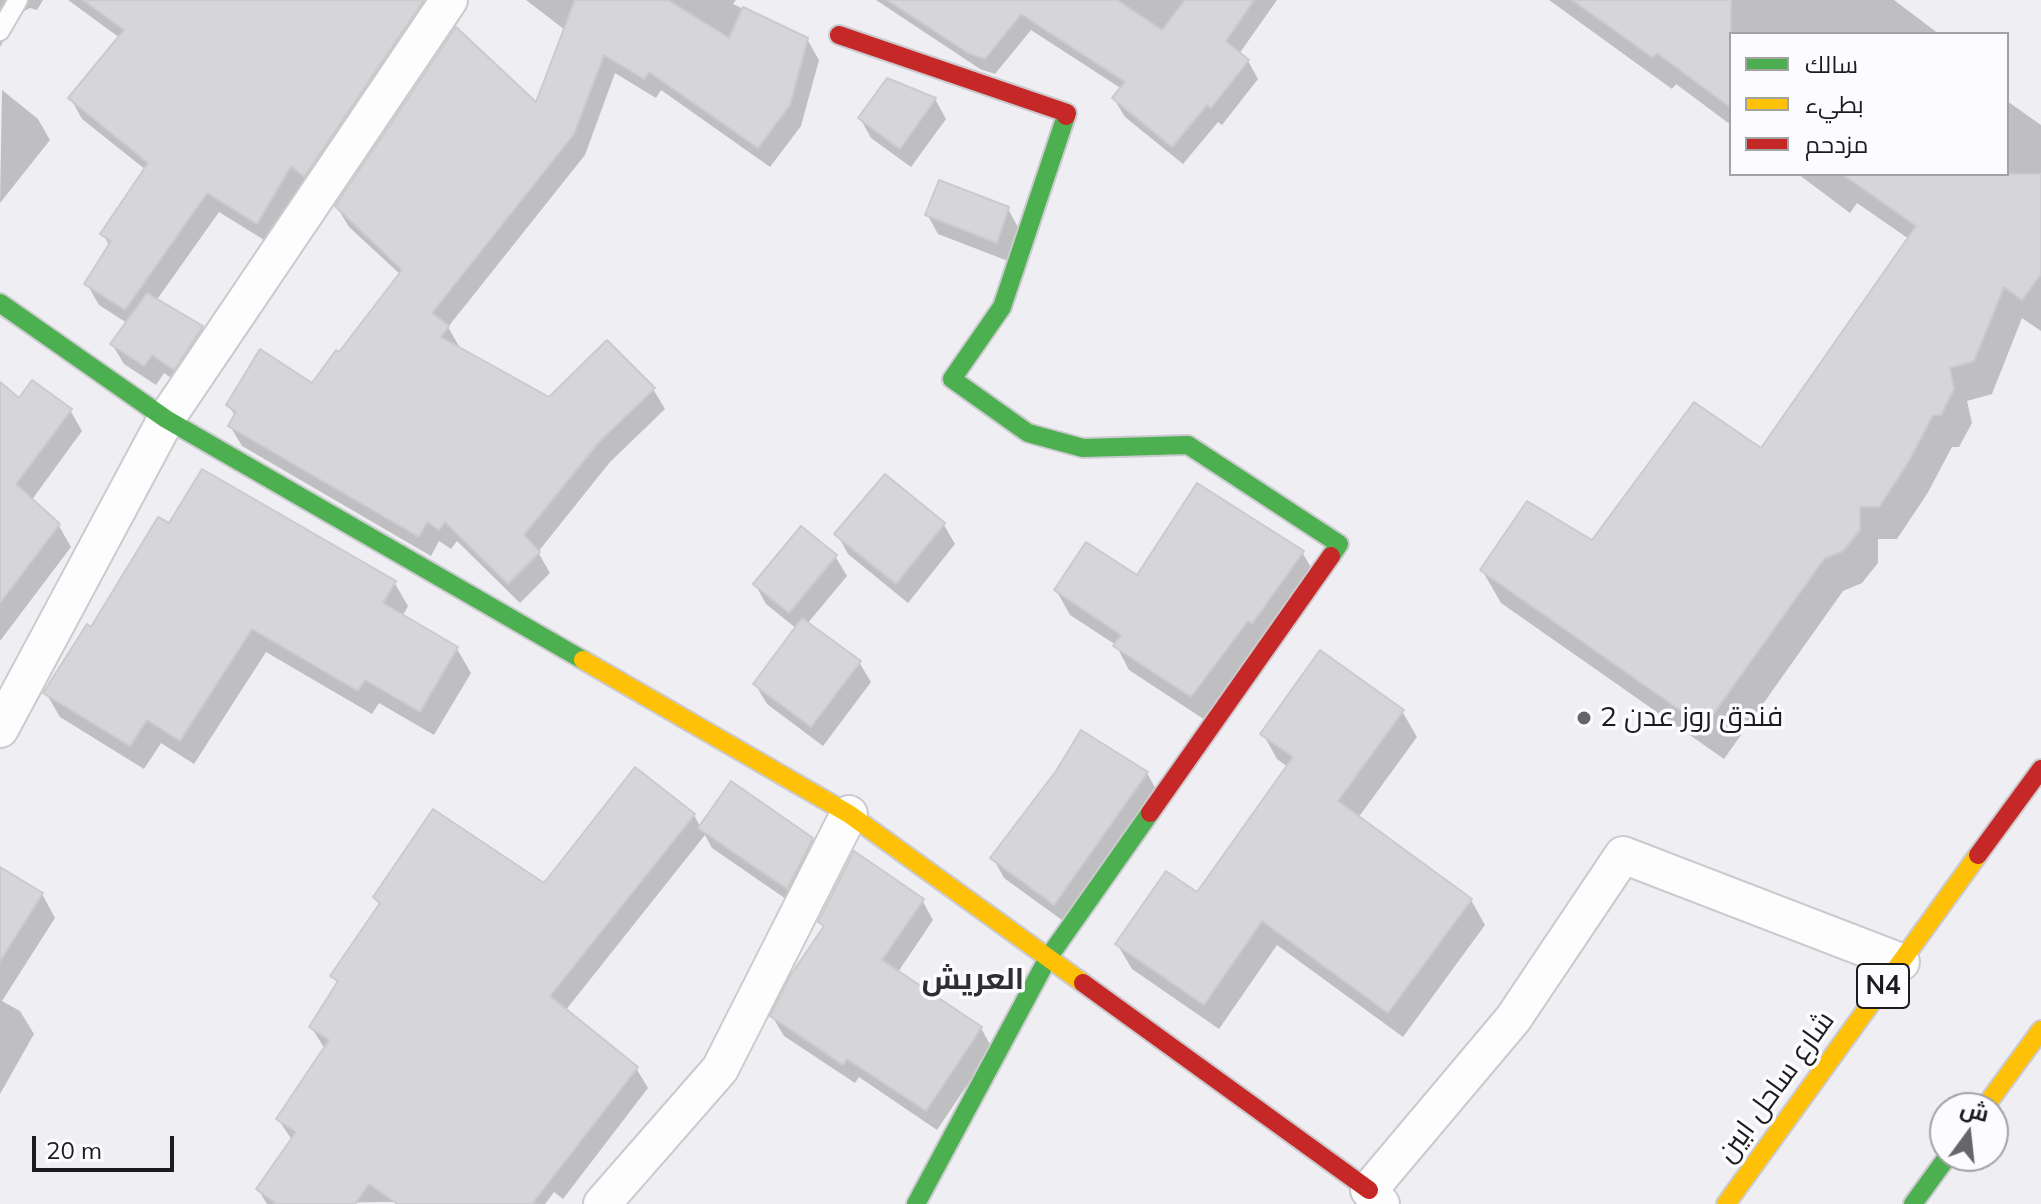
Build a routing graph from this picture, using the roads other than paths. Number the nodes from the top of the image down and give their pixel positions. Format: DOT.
graph roads {
  1 [pos="18,0"];
  2 [pos="449,0"];
  3 [pos="0,31"];
  4 [pos="839,35"];
  5 [pos="0,303"];
  6 [pos="166,419"];
  7 [pos="0,729"];
  8 [pos="2041,769"];
  9 [pos="849,814"];
  10 [pos="1048,958"];
  11 [pos="1901,962"];
  12 [pos="2041,1030"];
  13 [pos="1996,1092"];
  14 [pos="1936,1172"];
  15 [pos="1375,1197"];
  16 [pos="602,1204"];
  17 [pos="916,1204"];
  18 [pos="1726,1204"];
  19 [pos="1913,1204"];
  1 -- 3 [label="lane"];
  2 -- 6 [label="street"];
  4 -- 10 [label="main road"];
  5 -- 6 [label="main road"];
  6 -- 7 [label="street"];
  6 -- 9 [label="main road"];
  8 -- 11 [label="main road, شارع ساحل ابين / N4"];
  9 -- 10 [label="main road"];
  9 -- 16 [label="street"];
  10 -- 15 [label="main road"];
  10 -- 17 [label="main road"];
  11 -- 15 [label="street"];
  11 -- 18 [label="main road, شارع ساحل ابين / N4"];
  12 -- 13 [label="main road"];
  14 -- 19 [label="main road"];
}
